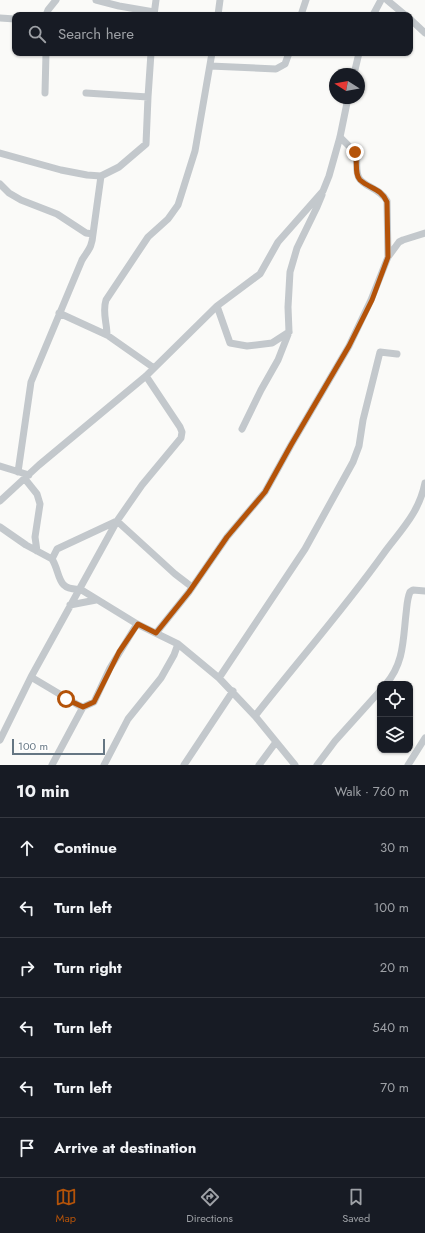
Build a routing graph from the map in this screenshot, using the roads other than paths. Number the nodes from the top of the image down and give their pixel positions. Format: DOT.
graph roads {
  1 [pos="56,0"];
  2 [pos="96,0"];
  3 [pos="156,0"];
  4 [pos="220,0"];
  5 [pos="306,0"];
  6 [pos="381,0"];
  7 [pos="387,0"];
  8 [pos="47,12"];
  9 [pos="149,12"];
  10 [pos="154,12"];
  11 [pos="218,12"];
  12 [pos="302,12"];
  13 [pos="375,12"];
  14 [pos="401,12"];
  15 [pos="0,18"];
  16 [pos="12,19"];
  17 [pos="413,22"];
  18 [pos="425,33"];
  19 [pos="46,56"];
  20 [pos="151,56"];
  21 [pos="212,56"];
  22 [pos="288,56"];
  23 [pos="358,56"];
  24 [pos="210,66"];
  25 [pos="355,68"];
  26 [pos="45,93"];
  27 [pos="86,93"];
  28 [pos="148,98"];
  29 [pos="347,104"];
  30 [pos="340,137"];
  31 [pos="0,153"];
  32 [pos="101,176"];
  33 [pos="0,184"];
  34 [pos="323,191"];
  35 [pos="425,233"];
  36 [pos="93,234"];
  37 [pos="388,257"];
  38 [pos="217,306"];
  39 [pos="60,313"];
  40 [pos="289,332"];
  41 [pos="106,335"];
  42 [pos="397,354"];
  43 [pos="154,368"];
  44 [pos="146,376"];
  45 [pos="242,429"];
  46 [pos="0,466"];
  47 [pos="18,472"];
  48 [pos="27,477"];
  49 [pos="425,484"];
  50 [pos="0,501"];
  51 [pos="117,521"];
  52 [pos="0,527"];
  53 [pos="37,551"];
  54 [pos="52,559"];
  55 [pos="192,587"];
  56 [pos="80,589"];
  57 [pos="425,591"];
  58 [pos="96,600"];
  59 [pos="70,605"];
  60 [pos="138,624"];
  61 [pos="156,633"];
  62 [pos="178,644"];
  63 [pos="31,676"];
  64 [pos="219,678"];
  65 [pos="388,681"];
  66 [pos="233,691"];
  67 [pos="377,694"];
  68 [pos="83,707"];
  69 [pos="255,716"];
  70 [pos="425,738"];
  71 [pos="0,740"];
  72 [pos="276,742"];
  73 [pos="52,765"];
  74 [pos="104,765"];
  75 [pos="184,765"];
  76 [pos="259,765"];
  77 [pos="295,765"];
  78 [pos="317,765"];
  79 [pos="408,765"];
  1 -- 8 [label="street"];
  2 -- 9 [label="street"];
  3 -- 10 [label="street"];
  4 -- 11 [label="street"];
  5 -- 12 [label="street"];
  6 -- 13 [label="street"];
  7 -- 14 [label="street"];
  15 -- 16 [label="street"];
  17 -- 18 [label="street"];
  19 -- 26 [label="street"];
  20 -- 28 [label="street"];
  21 -- 24 [label="street"];
  22 -- 24 [label="street"];
  23 -- 25 [label="street"];
  24 -- 41 [label="street"];
  27 -- 28 [label="street"];
  28 -- 32 [label="street"];
  29 -- 30 [label="street"];
  30 -- 34 [label="street"];
  30 -- 37 [label="street"];
  31 -- 32 [label="street"];
  32 -- 36 [label="street"];
  33 -- 36 [label="street"];
  34 -- 38 [label="street"];
  34 -- 40 [label="street"];
  35 -- 37 [label="street"];
  36 -- 39 [label="street"];
  37 -- 55 [label="street"];
  38 -- 40 [label="street"];
  38 -- 43 [label="street"];
  39 -- 41 [label="street"];
  39 -- 47 [label="street"];
  40 -- 45 [label="street"];
  41 -- 43 [label="street"];
  42 -- 64 [label="street"];
  43 -- 44 [label="street"];
  44 -- 48 [label="street"];
  44 -- 51 [label="street"];
  46 -- 47 [label="street"];
  47 -- 48 [label="street"];
  48 -- 50 [label="street"];
  48 -- 53 [label="street"];
  49 -- 69 [label="street"];
  51 -- 54 [label="street"];
  51 -- 55 [label="street"];
  51 -- 56 [label="street"];
  52 -- 53 [label="street"];
  53 -- 54 [label="street"];
  54 -- 56 [label="street"];
  55 -- 61 [label="street"];
  56 -- 58 [label="street"];
  56 -- 59 [label="street"];
  57 -- 65 [label="street"];
  58 -- 59 [label="street"];
  58 -- 60 [label="street"];
  59 -- 63 [label="street"];
  60 -- 61 [label="street"];
  60 -- 68 [label="street"];
  61 -- 62 [label="street"];
  62 -- 64 [label="street"];
  62 -- 74 [label="street"];
  63 -- 68 [label="street"];
  63 -- 71 [label="street"];
  64 -- 66 [label="street"];
  66 -- 69 [label="street"];
  66 -- 75 [label="street"];
  67 -- 78 [label="street"];
  68 -- 73 [label="street"];
  69 -- 72 [label="street"];
  70 -- 79 [label="street"];
  72 -- 76 [label="street"];
  72 -- 77 [label="street"];
}
